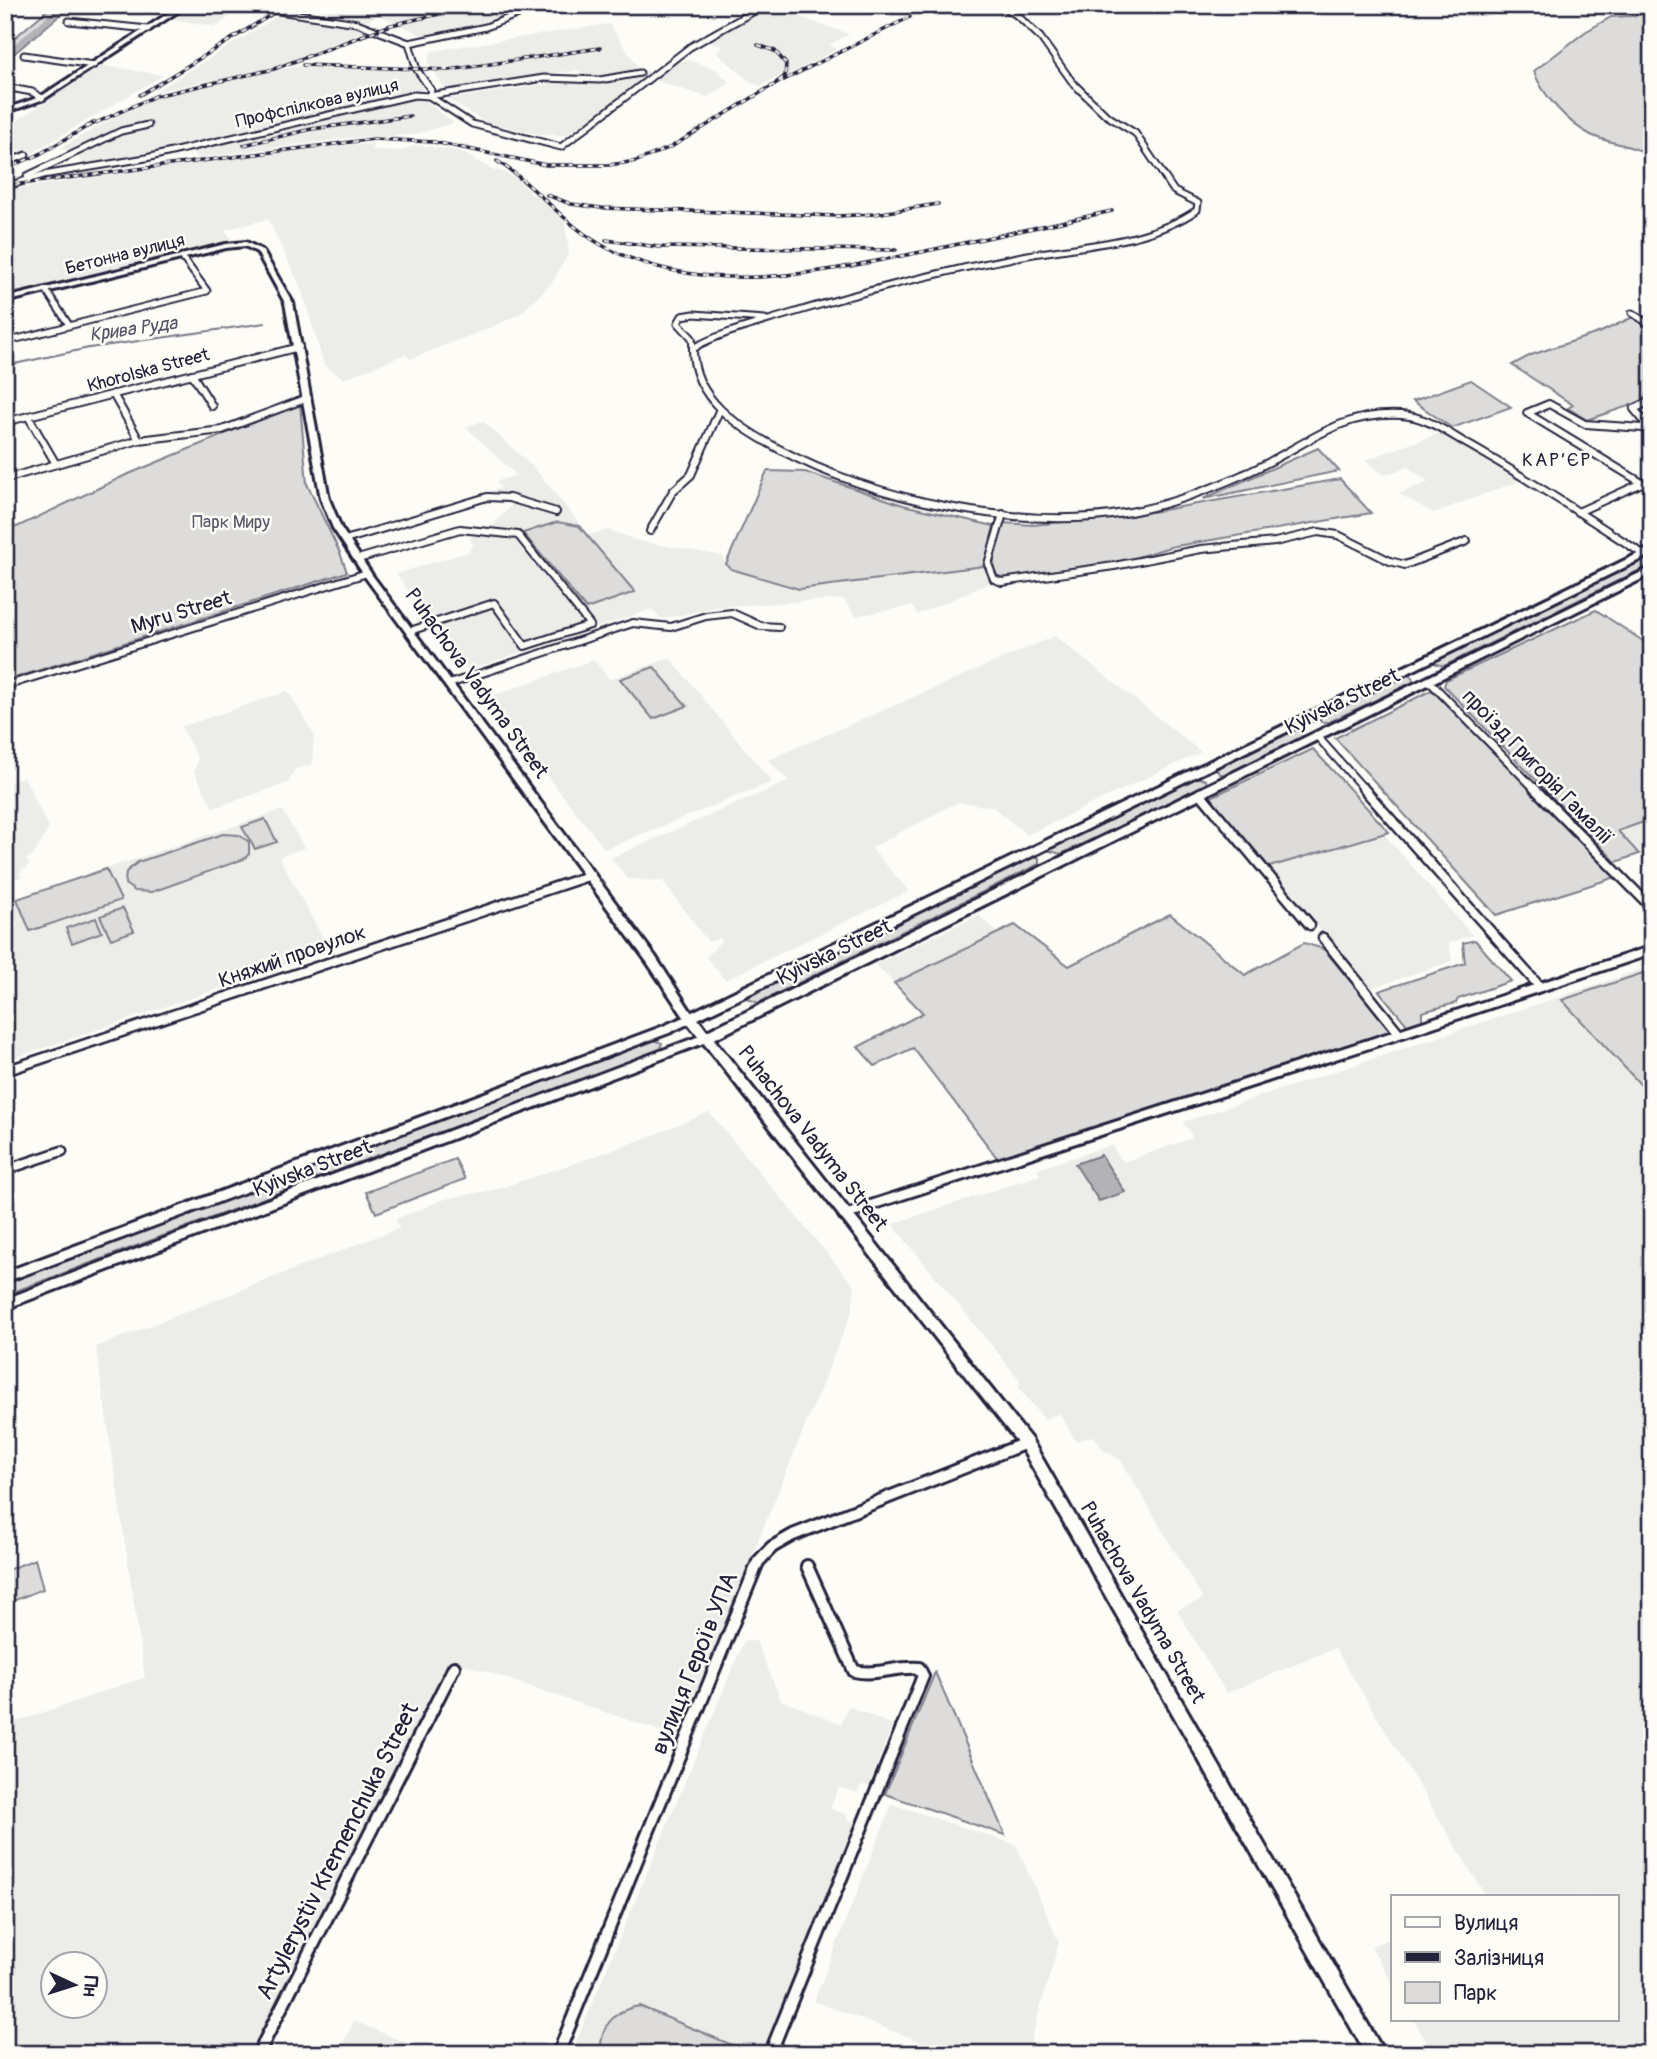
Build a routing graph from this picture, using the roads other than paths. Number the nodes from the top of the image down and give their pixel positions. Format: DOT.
graph roads {
  1 [pos="14,5"];
  2 [pos="185,5"];
  3 [pos="239,5"];
  4 [pos="541,5"];
  5 [pos="765,5"];
  6 [pos="1002,5"];
  7 [pos="5,13"];
  8 [pos="69,21"];
  9 [pos="148,29"];
  10 [pos="409,43"];
  11 [pos="24,55"];
  12 [pos="94,65"];
  13 [pos="640,73"];
  14 [pos="5,88"];
  15 [pos="429,96"];
  16 [pos="42,98"];
  17 [pos="5,111"];
  18 [pos="148,125"];
  19 [pos="26,155"];
  20 [pos="5,163"];
  21 [pos="12,183"];
  22 [pos="5,187"];
  23 [pos="252,246"];
  24 [pos="182,257"];
  25 [pos="47,290"];
  26 [pos="5,300"];
  27 [pos="1632,313"];
  28 [pos="768,319"];
  29 [pos="69,326"];
  30 [pos="1652,326"];
  31 [pos="5,342"];
  32 [pos="299,347"];
  33 [pos="693,348"];
  34 [pos="192,374"];
  35 [pos="113,394"];
  36 [pos="308,398"];
  37 [pos="1652,400"];
  38 [pos="212,406"];
  39 [pos="719,411"];
  40 [pos="28,416"];
  41 [pos="5,422"];
  42 [pos="1643,428"];
  43 [pos="1652,433"];
  44 [pos="139,440"];
  45 [pos="56,464"];
  46 [pos="1652,479"];
  47 [pos="5,480"];
  48 [pos="1642,483"];
  49 [pos="556,512"];
  50 [pos="1578,512"];
  51 [pos="1003,514"];
  52 [pos="650,531"];
  53 [pos="345,540"];
  54 [pos="1467,541"];
  55 [pos="1649,554"];
  56 [pos="358,559"];
  57 [pos="1652,570"];
  58 [pos="367,573"];
  59 [pos="779,628"];
  60 [pos="410,631"];
  61 [pos="1410,667"];
  62 [pos="1429,681"];
  63 [pos="449,684"];
  64 [pos="5,686"];
  65 [pos="1298,721"];
  66 [pos="1316,734"];
  67 [pos="1200,769"];
  68 [pos="1219,784"];
  69 [pos="1200,793"];
  70 [pos="1037,848"];
  71 [pos="1055,864"];
  72 [pos="591,875"];
  73 [pos="1652,908"];
  74 [pos="1310,925"];
  75 [pos="1323,938"];
  76 [pos="1652,950"];
  77 [pos="1540,987"];
  78 [pos="690,1018"];
  79 [pos="1399,1033"];
  80 [pos="705,1038"];
  81 [pos="5,1071"];
  82 [pos="62,1151"];
  83 [pos="5,1170"];
  84 [pos="845,1216"];
  85 [pos="5,1277"];
  86 [pos="5,1304"];
  87 [pos="1026,1443"];
  88 [pos="807,1566"];
  89 [pos="454,1667"];
  90 [pos="258,2054"];
  91 [pos="558,2054"];
  92 [pos="770,2054"];
  93 [pos="1376,2054"];
  1 -- 7 [label="street"];
  2 -- 9 [label="street"];
  3 -- 10 [label="street"];
  4 -- 10 [label="street"];
  5 -- 15 [label="street"];
  6 -- 28 [label="street"];
  8 -- 9 [label="street"];
  9 -- 12 [label="street"];
  10 -- 15 [label="street"];
  11 -- 12 [label="street"];
  12 -- 16 [label="street"];
  13 -- 15 [label="street, Профспілкова вулиця"];
  14 -- 16 [label="street"];
  15 -- 21 [label="street, Профспілкова вулиця"];
  16 -- 17 [label="street"];
  18 -- 21 [label="street"];
  19 -- 20 [label="street"];
  21 -- 22 [label="street, Профспілкова вулиця"];
  23 -- 24 [label="street, Бетонна вулиця"];
  23 -- 32 [label="street, Puhachova Vadyma Street"];
  24 -- 25 [label="street, Бетонна вулиця"];
  24 -- 29 [label="street"];
  25 -- 26 [label="street, Бетонна вулиця"];
  25 -- 29 [label="street"];
  27 -- 30 [label="street"];
  28 -- 33 [label="street"];
  28 -- 33 [label="street"];
  29 -- 31 [label="street"];
  32 -- 34 [label="street, Khorolska Street"];
  32 -- 36 [label="street, Puhachova Vadyma Street"];
  33 -- 39 [label="street"];
  34 -- 35 [label="street, Khorolska Street"];
  34 -- 38 [label="street"];
  35 -- 40 [label="street, Khorolska Street"];
  35 -- 44 [label="street"];
  36 -- 44 [label="street"];
  36 -- 53 [label="street, Puhachova Vadyma Street"];
  37 -- 42 [label="street"];
  39 -- 51 [label="street"];
  39 -- 52 [label="street"];
  40 -- 41 [label="street, Khorolska Street"];
  40 -- 45 [label="street"];
  42 -- 43 [label="street"];
  42 -- 48 [label="street"];
  44 -- 45 [label="street"];
  45 -- 47 [label="street"];
  46 -- 48 [label="street"];
  48 -- 50 [label="street"];
  49 -- 53 [label="street"];
  50 -- 51 [label="street"];
  50 -- 55 [label="street"];
  51 -- 54 [label="street"];
  53 -- 56 [label="street, Puhachova Vadyma Street"];
  55 -- 61 [label="main road, Kyivska Street"];
  56 -- 58 [label="street, Puhachova Vadyma Street"];
  56 -- 60 [label="street"];
  57 -- 62 [label="main road, Kyivska Street"];
  58 -- 60 [label="street, Puhachova Vadyma Street"];
  58 -- 64 [label="street, Myru Street"];
  59 -- 63 [label="street"];
  60 -- 63 [label="street, Puhachova Vadyma Street"];
  61 -- 62 [label="main road"];
  61 -- 65 [label="main road, Kyivska Street"];
  62 -- 66 [label="main road, Kyivska Street"];
  62 -- 73 [label="street, проїзд Григорія Гамалії"];
  63 -- 72 [label="street, Puhachova Vadyma Street"];
  65 -- 66 [label="main road"];
  65 -- 67 [label="main road, Kyivska Street"];
  66 -- 68 [label="main road, Kyivska Street"];
  66 -- 77 [label="street"];
  67 -- 68 [label="main road"];
  67 -- 70 [label="main road, Kyivska Street"];
  68 -- 69 [label="main road, Kyivska Street"];
  69 -- 71 [label="main road, Kyivska Street"];
  69 -- 74 [label="street"];
  70 -- 71 [label="main road"];
  70 -- 78 [label="main road, Kyivska Street"];
  71 -- 80 [label="main road, Kyivska Street"];
  72 -- 78 [label="street, Puhachova Vadyma Street"];
  72 -- 81 [label="street, Княжий провулок"];
  75 -- 79 [label="street"];
  76 -- 77 [label="street"];
  77 -- 79 [label="street"];
  78 -- 80 [label="main road, Puhachova Vadyma Street"];
  78 -- 85 [label="street, Kyivska Street"];
  79 -- 84 [label="street"];
  80 -- 84 [label="main road, Puhachova Vadyma Street"];
  80 -- 86 [label="street, Kyivska Street"];
  82 -- 83 [label="street"];
  84 -- 87 [label="main road, Puhachova Vadyma Street"];
  87 -- 91 [label="street, вулиця Героїв УПА"];
  87 -- 93 [label="main road, Puhachova Vadyma Street"];
  88 -- 92 [label="street"];
  89 -- 90 [label="street, Artylerystiv Kremenchuka Street"];
}
